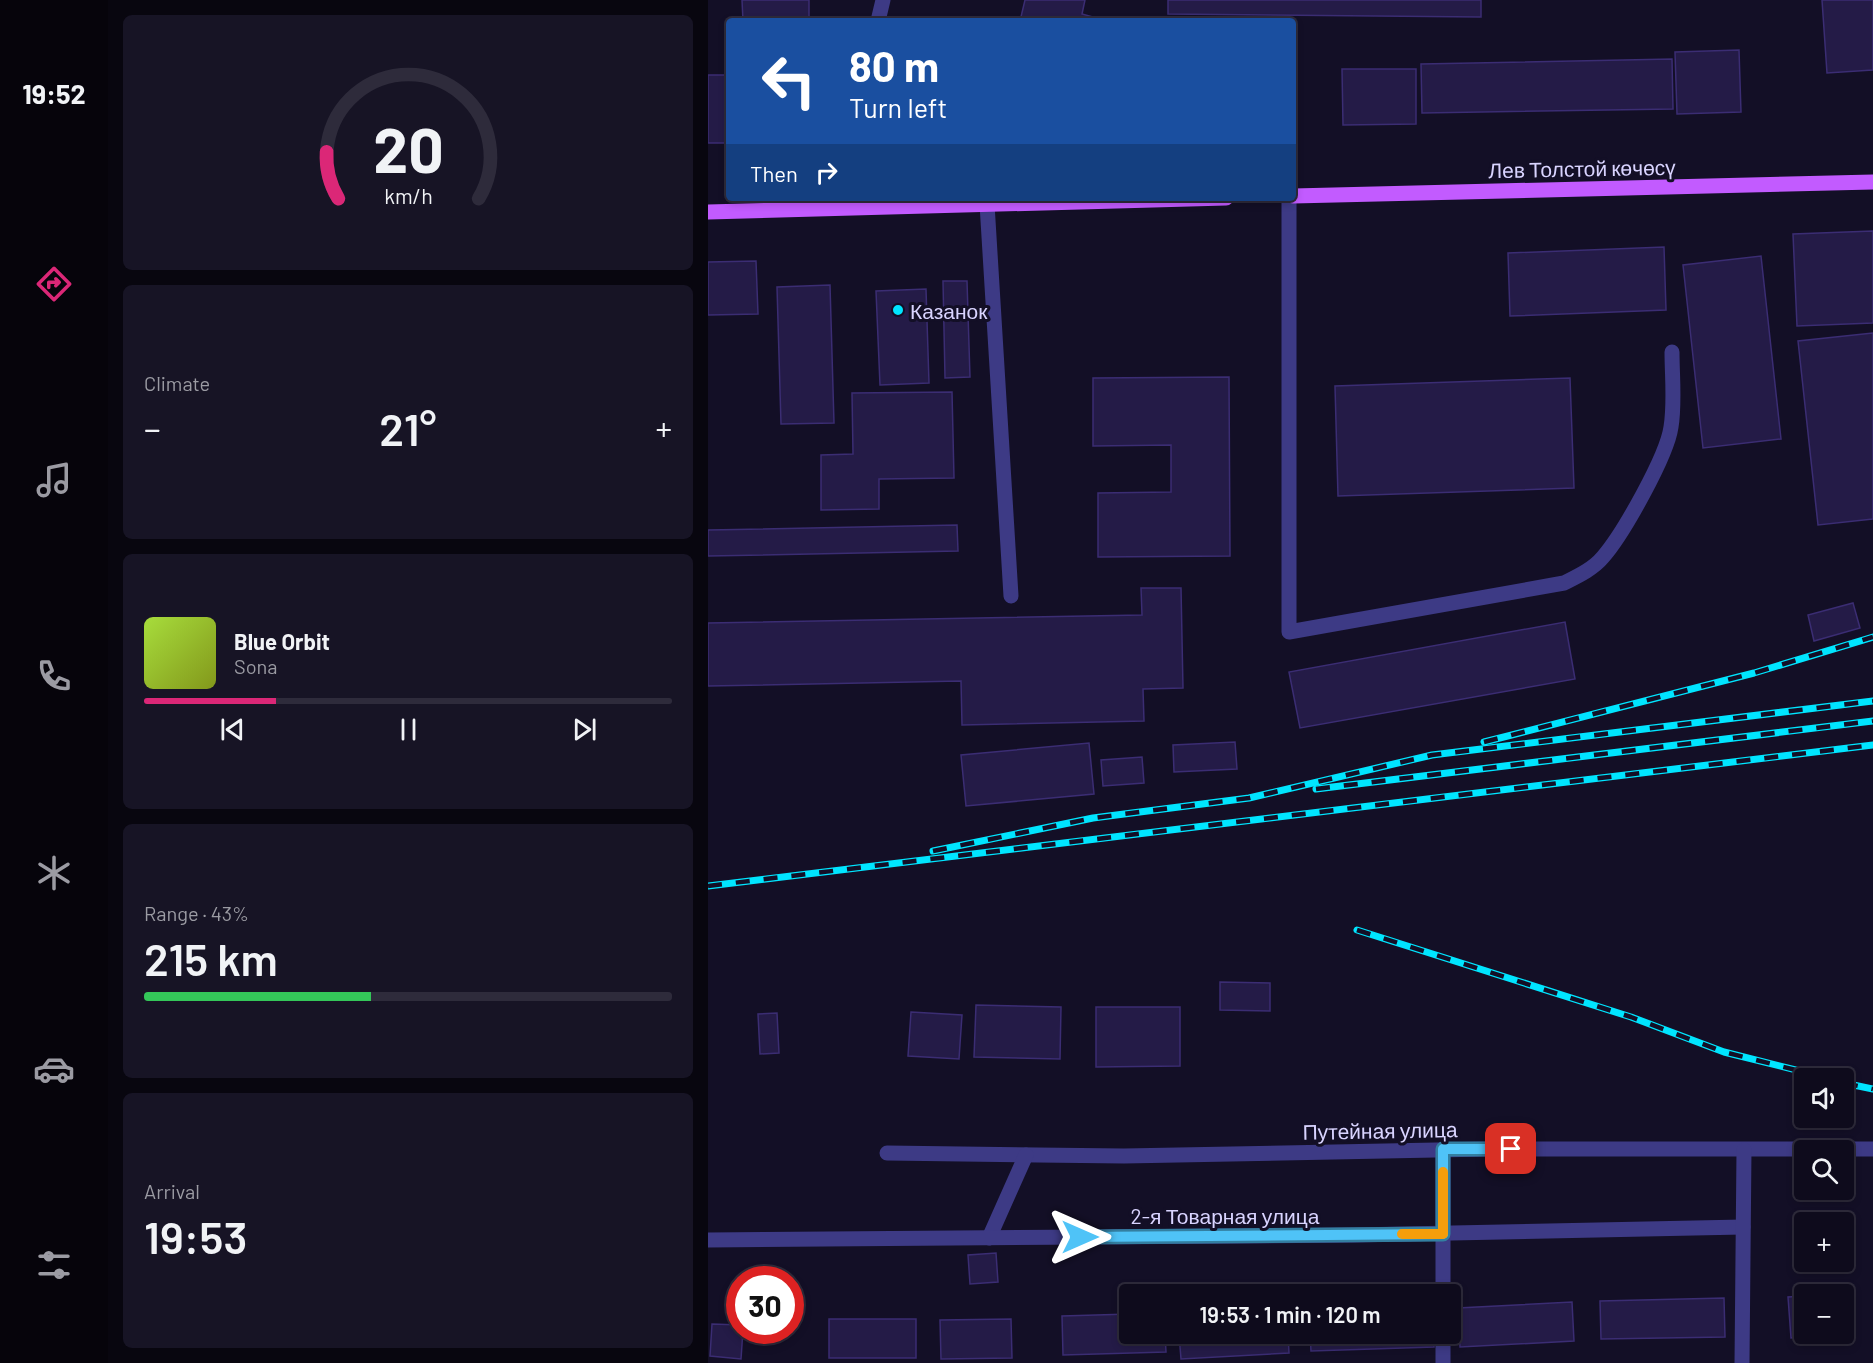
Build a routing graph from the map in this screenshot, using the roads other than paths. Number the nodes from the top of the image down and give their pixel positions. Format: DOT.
graph roads {
  1 [pos="883,0"];
  2 [pos="879,18"];
  3 [pos="1873,182"];
  4 [pos="1296,196"];
  5 [pos="1106,201"];
  6 [pos="1288,201"];
  7 [pos="828,203"];
  8 [pos="987,204"];
  9 [pos="708,212"];
  10 [pos="1672,352"];
  11 [pos="1011,596"];
  12 [pos="1443,1149"];
  13 [pos="1744,1149"];
  14 [pos="1873,1149"];
  15 [pos="887,1153"];
  16 [pos="1026,1155"];
  17 [pos="1743,1227"];
  18 [pos="1443,1234"];
  19 [pos="989,1238"];
  20 [pos="708,1240"];
  21 [pos="1443,1284"];
  22 [pos="1443,1344"];
  23 [pos="1443,1363"];
  24 [pos="1742,1363"];
  1 -- 2 [label="street"];
  3 -- 4 [label="main road, Лев Толстой көчөсү"];
  5 -- 8 [label="main road"];
  6 -- 10 [label="street"];
  7 -- 8 [label="main road"];
  7 -- 9 [label="main road"];
  8 -- 11 [label="street"];
  12 -- 13 [label="street, Путейная улица"];
  12 -- 16 [label="street, Путейная улица"];
  12 -- 18 [label="street"];
  13 -- 14 [label="street, Путейная улица"];
  13 -- 17 [label="street"];
  15 -- 16 [label="street, Путейная улица"];
  16 -- 19 [label="street"];
  17 -- 18 [label="street, 2-я Товарная улица"];
  17 -- 24 [label="street"];
  18 -- 19 [label="street, 2-я Товарная улица"];
  18 -- 21 [label="street"];
  19 -- 20 [label="street, 2-я Товарная улица"];
  22 -- 23 [label="street"];
}
